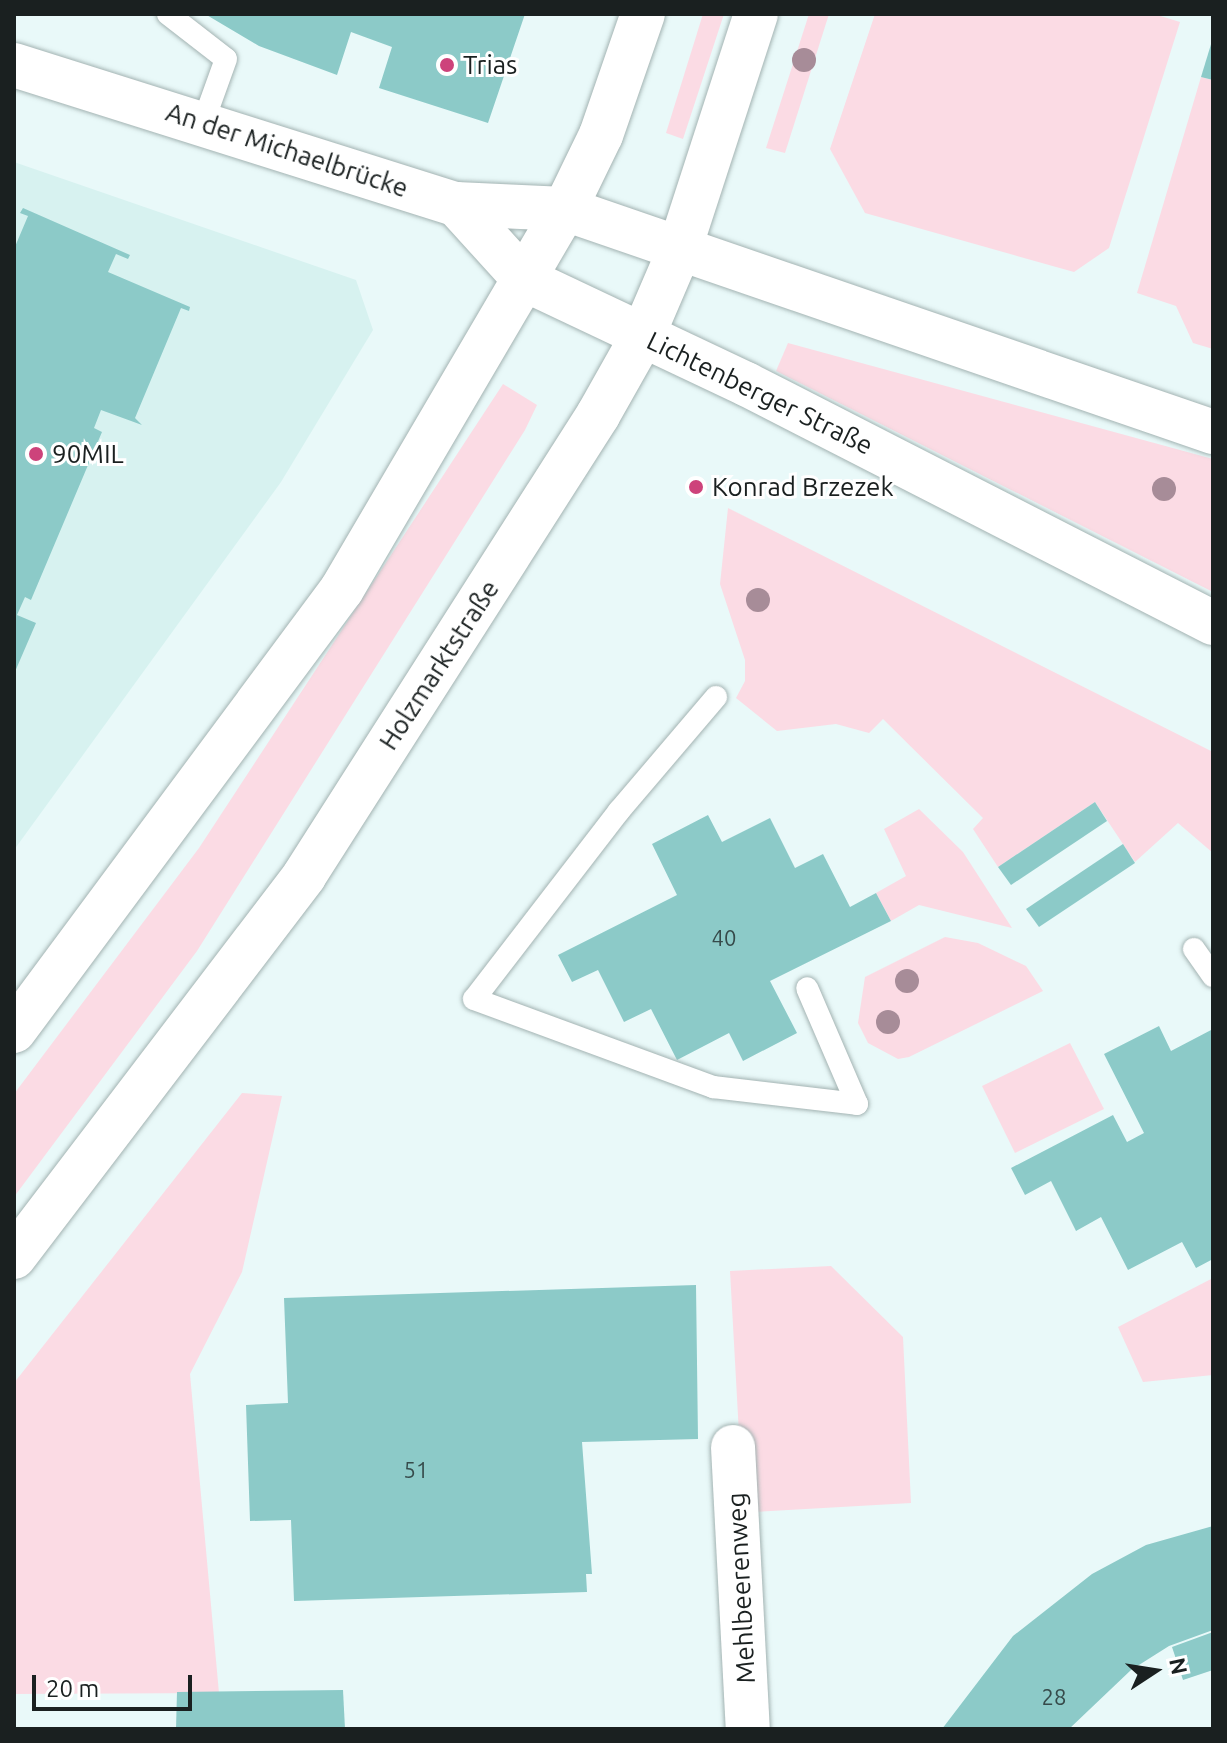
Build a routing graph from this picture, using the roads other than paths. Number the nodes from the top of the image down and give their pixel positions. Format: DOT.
graph roads {
  1 [pos="168,14"];
  2 [pos="643,14"];
  3 [pos="756,14"];
  4 [pos="14,65"];
  5 [pos="203,123"];
  6 [pos="456,204"];
  7 [pos="565,209"];
  8 [pos="679,251"];
  9 [pos="524,279"];
  10 [pos="643,335"];
  11 [pos="1213,432"];
  12 [pos="1213,623"];
  13 [pos="716,697"];
  14 [pos="1194,949"];
  15 [pos="1213,976"];
  16 [pos="807,988"];
  17 [pos="14,1031"];
  18 [pos="14,1257"];
  19 [pos="733,1447"];
  20 [pos="748,1729"];
  1 -- 5 [label="lane"];
  2 -- 7 [label="main road"];
  3 -- 8 [label="main road, Holzmarktstraße"];
  4 -- 5 [label="main road, An der Michaelbrücke"];
  5 -- 6 [label="main road, An der Michaelbrücke"];
  6 -- 7 [label="main road, An der Michaelbrücke"];
  6 -- 9 [label="main road, Lichtenberger Straße"];
  7 -- 8 [label="main road"];
  7 -- 9 [label="main road"];
  8 -- 10 [label="main road, Holzmarktstraße"];
  8 -- 11 [label="main road"];
  9 -- 10 [label="main road, Lichtenberger Straße"];
  9 -- 17 [label="main road"];
  10 -- 12 [label="main road, Lichtenberger Straße"];
  10 -- 18 [label="main road, Holzmarktstraße"];
  13 -- 16 [label="lane"];
  14 -- 15 [label="lane"];
  19 -- 20 [label="main road, Mehlbeerenweg"];
}
